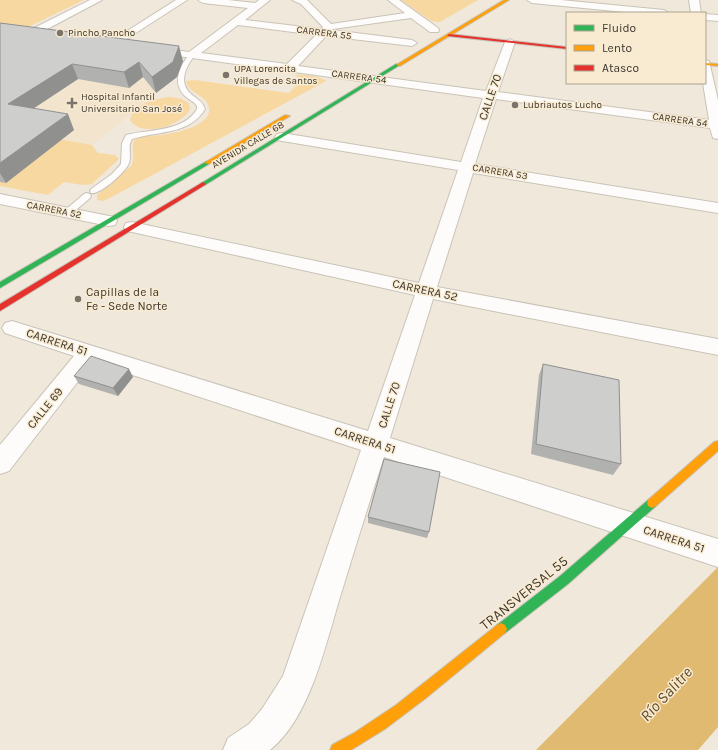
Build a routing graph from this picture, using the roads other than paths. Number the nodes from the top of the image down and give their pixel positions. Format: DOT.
graph roads {
  1 [pos="97,0"];
  2 [pos="182,0"];
  3 [pos="203,0"];
  4 [pos="265,0"];
  5 [pos="297,0"];
  6 [pos="393,0"];
  7 [pos="507,0"];
  8 [pos="532,0"];
  9 [pos="694,0"];
  10 [pos="257,6"];
  11 [pos="609,7"];
  12 [pos="655,12"];
  13 [pos="696,12"];
  14 [pos="413,15"];
  15 [pos="706,17"];
  16 [pos="718,18"];
  17 [pos="236,22"];
  18 [pos="437,28"];
  19 [pos="326,30"];
  20 [pos="449,35"];
  21 [pos="52,37"];
  22 [pos="418,40"];
  23 [pos="510,42"];
  24 [pos="96,43"];
  25 [pos="110,45"];
  26 [pos="125,47"];
  27 [pos="566,48"];
  28 [pos="140,49"];
  29 [pos="398,51"];
  30 [pos="192,55"];
  31 [pos="706,63"];
  32 [pos="718,65"];
  33 [pos="290,68"];
  34 [pos="706,68"];
  35 [pos="359,74"];
  36 [pos="375,80"];
  37 [pos="339,86"];
  38 [pos="491,94"];
  39 [pos="292,113"];
  40 [pos="717,128"];
  41 [pos="282,137"];
  42 [pos="467,167"];
  43 [pos="0,200"];
  44 [pos="718,208"];
  45 [pos="67,212"];
  46 [pos="109,221"];
  47 [pos="132,227"];
  48 [pos="0,285"];
  49 [pos="426,291"];
  50 [pos="18,296"];
  51 [pos="0,308"];
  52 [pos="6,320"];
  53 [pos="718,346"];
  54 [pos="89,352"];
  55 [pos="376,444"];
  56 [pos="718,445"];
  57 [pos="0,463"];
  58 [pos="627,524"];
  59 [pos="718,553"];
  60 [pos="240,750"];
  61 [pos="337,750"];
  1 -- 21 [label="street"];
  2 -- 25 [label="street"];
  3 -- 10 [label="street"];
  4 -- 10 [label="street"];
  5 -- 19 [label="street"];
  6 -- 14 [label="street"];
  7 -- 20 [label="main road, AVENIDA CALLE 68"];
  8 -- 11 [label="street"];
  9 -- 13 [label="street"];
  10 -- 17 [label="street"];
  11 -- 12 [label="street"];
  14 -- 18 [label="street"];
  14 -- 19 [label="street"];
  15 -- 16 [label="street"];
  17 -- 19 [label="street, CARRERA 55"];
  17 -- 30 [label="street"];
  18 -- 22 [label="main road"];
  19 -- 22 [label="street, CARRERA 55"];
  19 -- 33 [label="street"];
  20 -- 23 [label="main road"];
  20 -- 36 [label="main road, AVENIDA CALLE 68"];
  22 -- 29 [label="main road"];
  23 -- 27 [label="main road"];
  23 -- 38 [label="street, CALLE 70"];
  24 -- 25 [label="street"];
  25 -- 26 [label="street"];
  28 -- 30 [label="street, CARRERA 54"];
  30 -- 33 [label="street, CARRERA 54"];
  30 -- 45 [label="lane"];
  31 -- 32 [label="main road"];
  33 -- 35 [label="street, CARRERA 54"];
  34 -- 40 [label="street"];
  35 -- 36 [label="street, CARRERA 54"];
  35 -- 37 [label="main road"];
  36 -- 38 [label="street, CARRERA 54"];
  36 -- 41 [label="main road, AVENIDA CALLE 68"];
  38 -- 40 [label="street, CARRERA 54"];
  38 -- 42 [label="street, CALLE 70"];
  39 -- 46 [label="main road, AVENIDA CALLE 68"];
  41 -- 42 [label="street, CARRERA 53"];
  41 -- 47 [label="main road, AVENIDA CALLE 68"];
  42 -- 44 [label="street, CARRERA 53"];
  42 -- 49 [label="street, CALLE 70"];
  43 -- 45 [label="street, CARRERA 52"];
  45 -- 46 [label="street, CARRERA 52"];
  46 -- 48 [label="main road, AVENIDA CALLE 68"];
  47 -- 49 [label="street, CARRERA 52"];
  47 -- 50 [label="main road, AVENIDA CALLE 68"];
  49 -- 53 [label="street, CARRERA 52"];
  49 -- 55 [label="street, CALLE 70"];
  50 -- 51 [label="main road, AVENIDA CALLE 68"];
  50 -- 52 [label="main road"];
  52 -- 54 [label="street, CARRERA 51"];
  54 -- 55 [label="street, CARRERA 51"];
  54 -- 57 [label="street, CALLE 69"];
  55 -- 58 [label="street, CARRERA 51"];
  55 -- 60 [label="street, CALLE 70"];
  56 -- 58 [label="main road, TRANSVERSAL 55"];
  58 -- 59 [label="street, CARRERA 51"];
  58 -- 61 [label="main road, TRANSVERSAL 55"];
}
